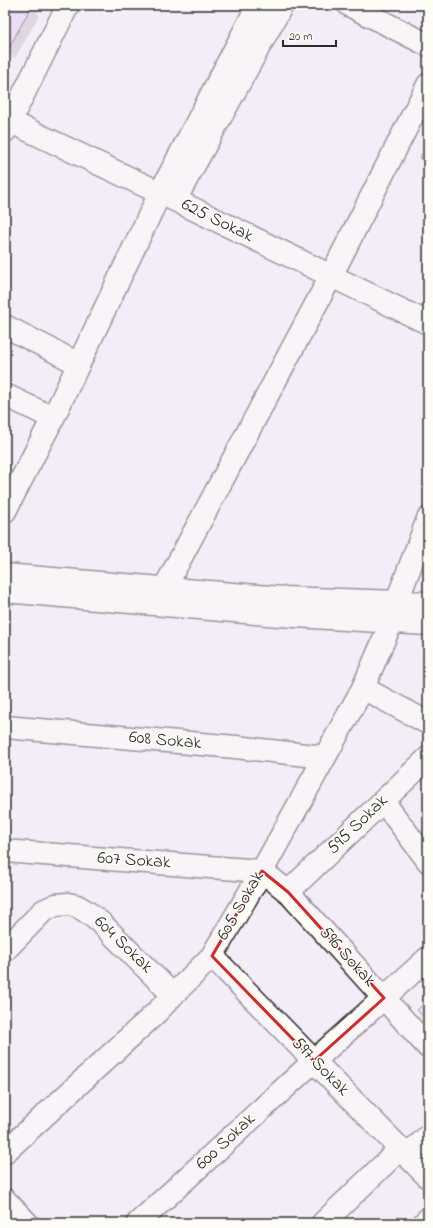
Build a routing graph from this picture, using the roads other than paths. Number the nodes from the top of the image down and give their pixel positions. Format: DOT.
graph roads {
  1 [pos="68,5"];
  2 [pos="258,5"];
  3 [pos="282,5"];
  4 [pos="349,5"];
  5 [pos="428,45"];
  6 [pos="428,85"];
  7 [pos="7,124"];
  8 [pos="168,197"];
  9 [pos="331,276"];
  10 [pos="428,323"];
  11 [pos="5,326"];
  12 [pos="79,364"];
  13 [pos="5,395"];
  14 [pos="53,418"];
  15 [pos="5,511"];
  16 [pos="428,519"];
  17 [pos="5,575"];
  18 [pos="164,589"];
  19 [pos="5,592"];
  20 [pos="428,603"];
  21 [pos="394,611"];
  22 [pos="428,624"];
  23 [pos="363,688"];
  24 [pos="428,723"];
  25 [pos="5,727"];
  26 [pos="324,757"];
  27 [pos="428,758"];
  28 [pos="383,801"];
  29 [pos="5,851"];
  30 [pos="428,861"];
  31 [pos="262,871"];
  32 [pos="288,892"];
  33 [pos="5,950"];
  34 [pos="212,956"];
  35 [pos="428,958"];
  36 [pos="173,995"];
  37 [pos="384,998"];
  38 [pos="428,1047"];
  39 [pos="314,1061"];
  40 [pos="428,1136"];
  41 [pos="5,1152"];
  42 [pos="404,1153"];
  43 [pos="428,1176"];
  44 [pos="5,1200"];
  45 [pos="428,1219"];
  46 [pos="27,1223"];
  47 [pos="138,1223"];
  48 [pos="323,1223"];
  49 [pos="424,1223"];
  1 -- 7 [label="street"];
  2 -- 8 [label="street"];
  3 -- 8 [label="street"];
  4 -- 5 [label="street"];
  6 -- 9 [label="street"];
  7 -- 8 [label="street, 625 Sokak"];
  8 -- 9 [label="street, 625 Sokak"];
  8 -- 12 [label="street"];
  9 -- 10 [label="street, 625 Sokak"];
  9 -- 18 [label="street"];
  11 -- 12 [label="street"];
  12 -- 14 [label="street"];
  13 -- 14 [label="street"];
  14 -- 15 [label="street"];
  16 -- 21 [label="street, 605 Sokak"];
  17 -- 18 [label="street"];
  18 -- 21 [label="street"];
  19 -- 21 [label="street"];
  20 -- 21 [label="street"];
  21 -- 22 [label="street"];
  21 -- 23 [label="street, 605 Sokak"];
  23 -- 24 [label="street"];
  23 -- 26 [label="street, 605 Sokak"];
  25 -- 26 [label="street, 608 Sokak"];
  26 -- 31 [label="street, 605 Sokak"];
  27 -- 28 [label="street, 595 Sokak"];
  28 -- 30 [label="street"];
  28 -- 32 [label="street, 595 Sokak"];
  29 -- 31 [label="street, 607 Sokak"];
  31 -- 32 [label="street, 596 Sokak"];
  31 -- 34 [label="street, 605 Sokak"];
  32 -- 37 [label="street, 596 Sokak"];
  33 -- 36 [label="street, 604 Sokak"];
  34 -- 36 [label="street, 605 Sokak"];
  34 -- 39 [label="street, 597 Sokak"];
  35 -- 37 [label="street, 600 Sokak"];
  36 -- 41 [label="street, 605 Sokak"];
  37 -- 38 [label="street, 596 Sokak"];
  37 -- 39 [label="street, 600 Sokak"];
  39 -- 42 [label="street, 597 Sokak"];
  39 -- 47 [label="street, 600 Sokak"];
  40 -- 42 [label="street"];
  42 -- 43 [label="street, 597 Sokak"];
  42 -- 48 [label="street"];
  44 -- 46 [label="street"];
  45 -- 49 [label="street"];
}
